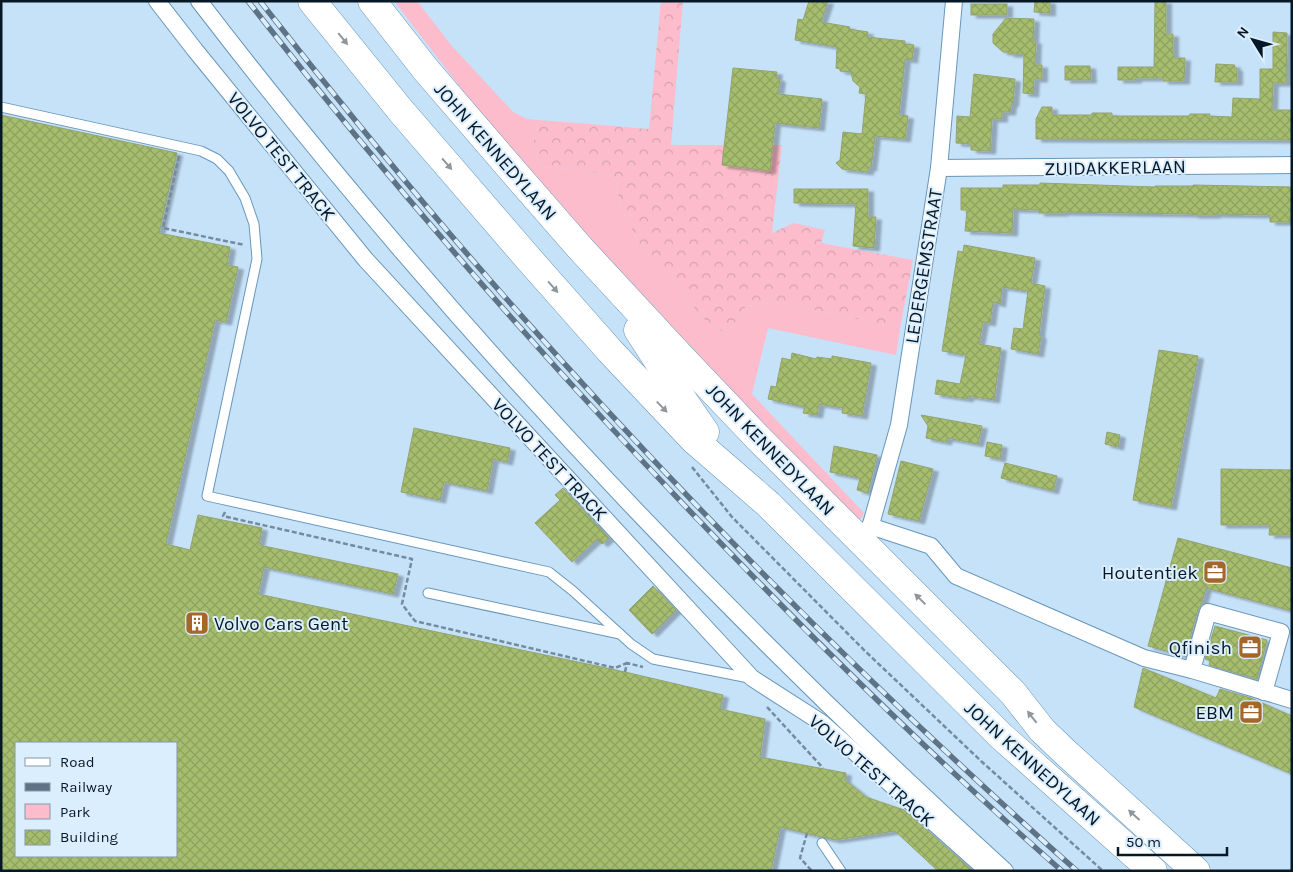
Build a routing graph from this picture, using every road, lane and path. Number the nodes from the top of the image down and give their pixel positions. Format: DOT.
graph roads {
  1 [pos="157,1"];
  2 [pos="199,1"];
  3 [pos="312,1"];
  4 [pos="359,1"];
  5 [pos="372,1"];
  6 [pos="386,1"];
  7 [pos="954,1"];
  8 [pos="1,107"];
  9 [pos="182,146"];
  10 [pos="1292,165"];
  11 [pos="939,168"];
  12 [pos="256,247"];
  13 [pos="580,248"];
  14 [pos="228,501"];
  15 [pos="768,504"];
  16 [pos="428,593"];
  17 [pos="620,634"];
  18 [pos="627,663"];
  19 [pos="646,667"];
  20 [pos="1192,670"];
  21 [pos="625,672"];
  22 [pos="752,678"];
  23 [pos="1264,692"];
  24 [pos="1292,700"];
  25 [pos="765,705"];
  26 [pos="823,768"];
  27 [pos="807,833"];
  28 [pos="822,843"];
  29 [pos="812,871"];
  30 [pos="841,871"];
  31 [pos="988,871"];
  32 [pos="1005,871"];
  33 [pos="1153,871"];
  34 [pos="1196,871"];
  1 -- 22 [label="street, VOLVO TEST TRACK"];
  2 -- 32 [label="street, VOLVO TEST TRACK"];
  3 -- 15 [label="highway, JOHN KENNEDYLAAN, one-way"];
  4 -- 15 [label="highway, JOHN KENNEDYLAAN"];
  5 -- 13 [label="highway, JOHN KENNEDYLAAN"];
  6 -- 13 [label="highway"];
  7 -- 11 [label="street, LEDERGEMSTRAAT"];
  8 -- 9 [label="lane"];
  9 -- 12 [label="lane"];
  9 -- 12 [label="path"];
  10 -- 11 [label="street, ZUIDAKKERLAAN"];
  11 -- 20 [label="street, LEDERGEMSTRAAT"];
  12 -- 14 [label="lane"];
  34 -- 13 [label="highway, JOHN KENNEDYLAAN, one-way"];
  14 -- 17 [label="lane"];
  14 -- 18 [label="path"];
  15 -- 33 [label="highway, JOHN KENNEDYLAAN"];
  16 -- 17 [label="lane"];
  17 -- 22 [label="lane"];
  18 -- 19 [label="path"];
  18 -- 21 [label="path"];
  20 -- 23 [label="street, LEDERGEMSTRAAT"];
  20 -- 23 [label="street"];
  22 -- 31 [label="street, VOLVO TEST TRACK"];
  23 -- 24 [label="street, LEDERGEMSTRAAT"];
  25 -- 26 [label="path"];
  27 -- 29 [label="path"];
  28 -- 30 [label="lane"];
}
